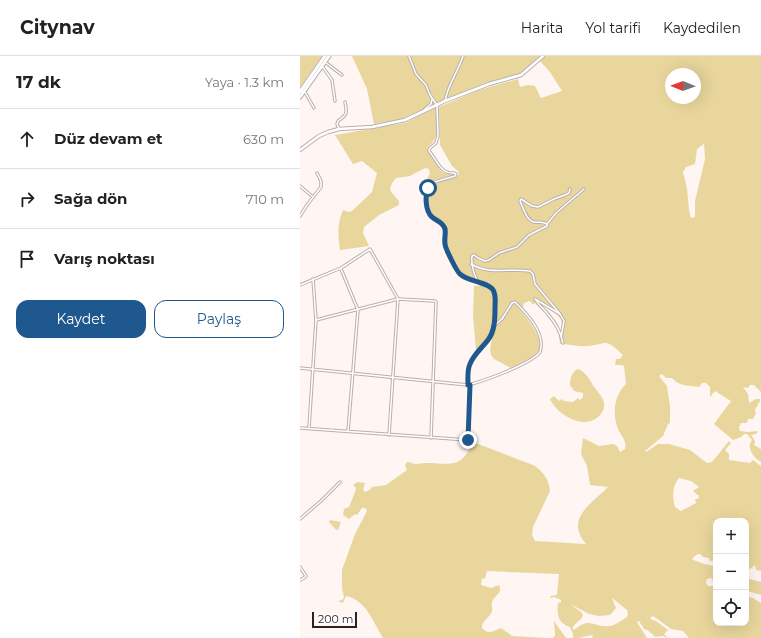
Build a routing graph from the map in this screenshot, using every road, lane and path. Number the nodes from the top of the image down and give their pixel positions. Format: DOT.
graph roads {
  1 [pos="325,56"];
  2 [pos="329,56"];
  3 [pos="409,56"];
  4 [pos="463,56"];
  5 [pos="543,56"];
  6 [pos="325,62"];
  7 [pos="322,66"];
  8 [pos="342,75"];
  9 [pos="304,91"];
  10 [pos="300,92"];
  11 [pos="300,97"];
  12 [pos="432,98"];
  13 [pos="335,101"];
  14 [pos="445,101"];
  15 [pos="345,102"];
  16 [pos="437,105"];
  17 [pos="314,108"];
  18 [pos="424,111"];
  19 [pos="339,129"];
  20 [pos="300,150"];
  21 [pos="317,173"];
  22 [pos="300,186"];
  23 [pos="570,189"];
  24 [pos="584,189"];
  25 [pos="313,197"];
  26 [pos="300,216"];
  27 [pos="547,224"];
  28 [pos="471,264"];
  29 [pos="341,268"];
  30 [pos="313,279"];
  31 [pos="479,282"];
  32 [pos="300,285"];
  33 [pos="398,299"];
  34 [pos="358,310"];
  35 [pos="560,314"];
  36 [pos="316,320"];
  37 [pos="494,326"];
  38 [pos="561,337"];
  39 [pos="563,343"];
  40 [pos="300,368"];
  41 [pos="313,370"];
  42 [pos="353,373"];
  43 [pos="393,378"];
  44 [pos="433,382"];
  45 [pos="469,385"];
  46 [pos="300,428"];
  47 [pos="309,428"];
  48 [pos="348,431"];
  49 [pos="389,434"];
  50 [pos="431,438"];
  51 [pos="340,482"];
  52 [pos="300,519"];
  53 [pos="300,567"];
  54 [pos="300,580"];
  1 -- 10 [label="main road"];
  2 -- 6 [label="main road"];
  3 -- 12 [label="street"];
  4 -- 14 [label="street"];
  5 -- 14 [label="street"];
  6 -- 7 [label="main road"];
  6 -- 8 [label="street"];
  7 -- 9 [label="main road"];
  7 -- 13 [label="street"];
  9 -- 11 [label="main road"];
  9 -- 17 [label="street"];
  12 -- 16 [label="street"];
  12 -- 18 [label="street"];
  14 -- 16 [label="street"];
  15 -- 19 [label="street"];
  16 -- 18 [label="street"];
  16 -- 31 [label="street"];
  18 -- 19 [label="street"];
  19 -- 20 [label="street"];
  21 -- 25 [label="street"];
  22 -- 25 [label="street"];
  23 -- 27 [label="street"];
  24 -- 27 [label="street"];
  25 -- 26 [label="street"];
  27 -- 28 [label="street"];
  28 -- 31 [label="street"];
  28 -- 35 [label="street"];
  29 -- 30 [label="street"];
  29 -- 33 [label="street"];
  29 -- 34 [label="street"];
  30 -- 32 [label="street"];
  30 -- 36 [label="street"];
  31 -- 37 [label="street"];
  33 -- 34 [label="street"];
  33 -- 43 [label="street"];
  33 -- 44 [label="street"];
  34 -- 36 [label="street"];
  34 -- 42 [label="street"];
  35 -- 38 [label="street"];
  35 -- 38 [label="street"];
  36 -- 41 [label="street"];
  37 -- 45 [label="street"];
  37 -- 45 [label="street"];
  38 -- 39 [label="street"];
  40 -- 41 [label="street"];
  41 -- 42 [label="street"];
  41 -- 47 [label="street"];
  42 -- 43 [label="street"];
  42 -- 48 [label="street"];
  43 -- 44 [label="street"];
  43 -- 49 [label="street"];
  44 -- 45 [label="street"];
  44 -- 50 [label="street"];
  45 -- 50 [label="street"];
  46 -- 47 [label="street"];
  47 -- 48 [label="street"];
  48 -- 49 [label="street"];
  49 -- 50 [label="street"];
  51 -- 52 [label="street"];
  53 -- 54 [label="street"];
}
